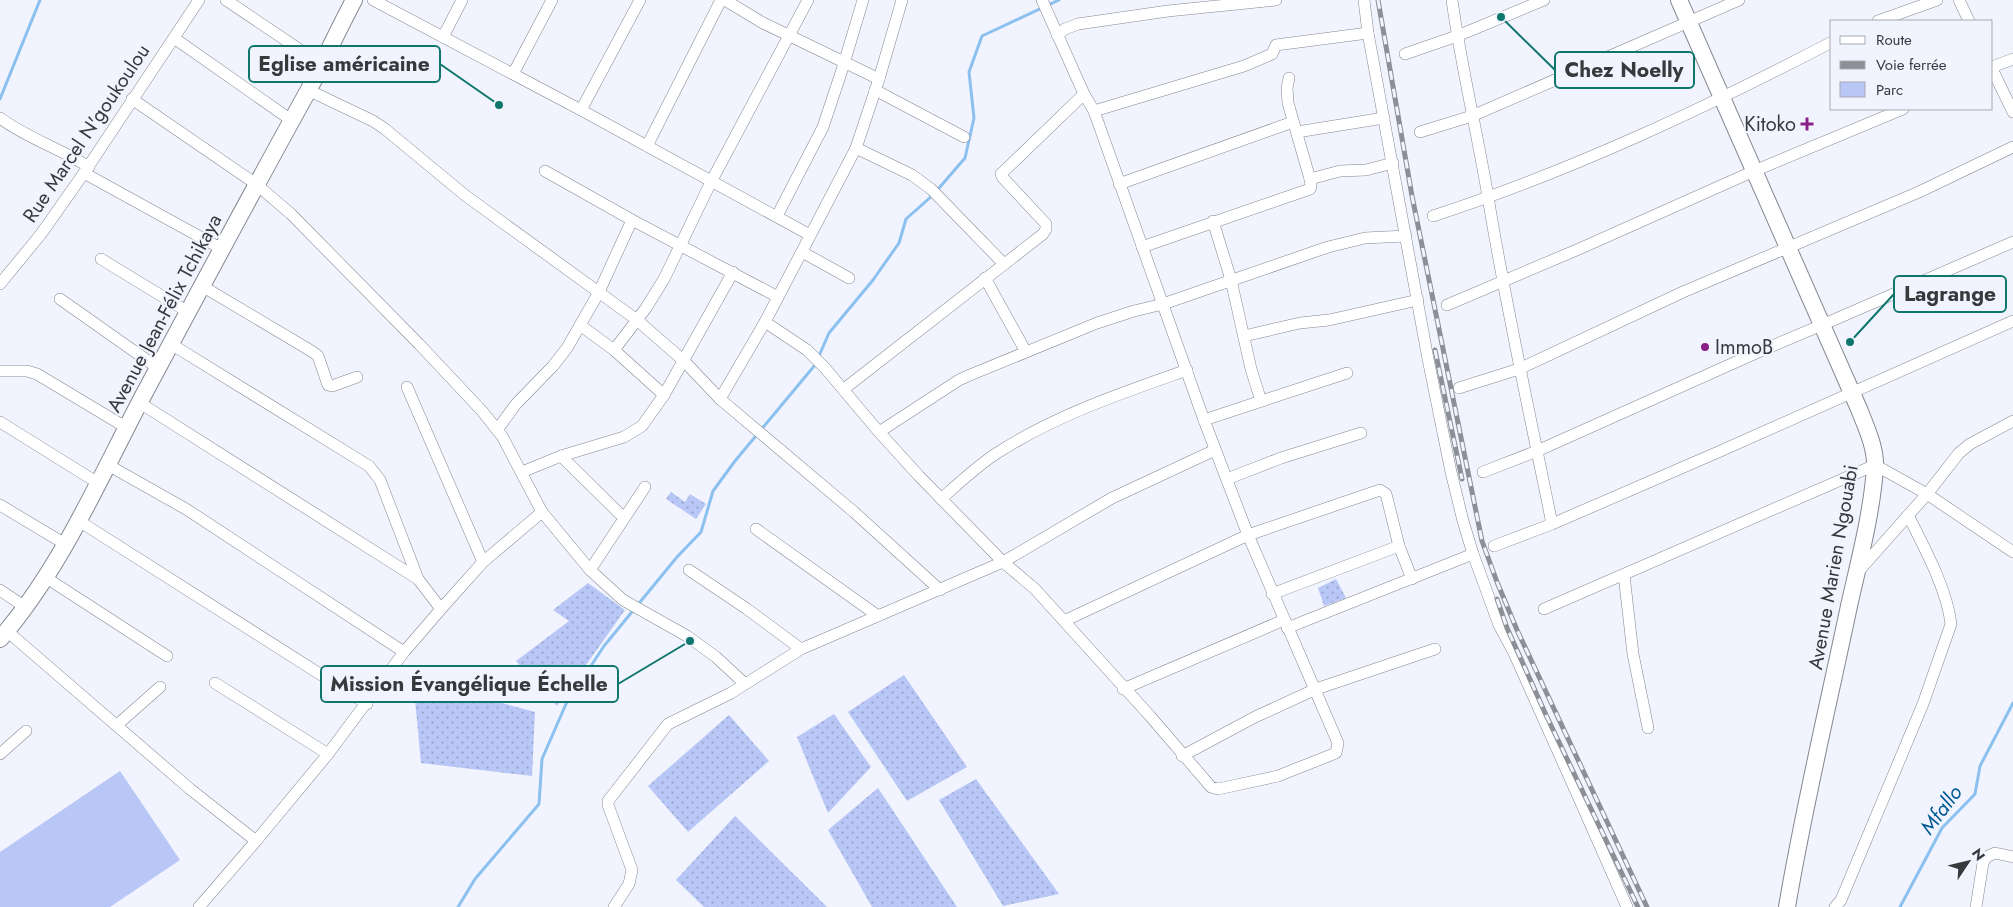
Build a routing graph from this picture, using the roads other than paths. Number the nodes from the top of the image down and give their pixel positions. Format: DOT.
graph roads {
  1 [pos="199,0"];
  2 [pos="226,0"];
  3 [pos="373,0"];
  4 [pos="462,0"];
  5 [pos="552,0"];
  6 [pos="640,0"];
  7 [pos="723,0"];
  8 [pos="808,0"];
  9 [pos="863,0"];
  10 [pos="902,0"];
  11 [pos="1042,0"];
  12 [pos="1276,0"];
  13 [pos="1364,0"];
  14 [pos="1452,0"];
  15 [pos="1544,0"];
  16 [pos="1679,0"];
  17 [pos="1739,0"];
  18 [pos="1937,0"];
  19 [pos="1959,0"];
  20 [pos="350,2"];
  21 [pos="1881,20"];
  22 [pos="1969,20"];
  23 [pos="1689,22"];
  24 [pos="1368,33"];
  25 [pos="1057,35"];
  26 [pos="788,36"];
  27 [pos="1457,36"];
  28 [pos="442,37"];
  29 [pos="174,38"];
  30 [pos="1830,43"];
  31 [pos="1405,54"];
  32 [pos="2013,59"];
  33 [pos="844,63"];
  34 [pos="321,64"];
  35 [pos="1993,68"];
  36 [pos="1993,70"];
  37 [pos="513,74"];
  38 [pos="1289,78"];
  39 [pos="880,79"];
  40 [pos="308,90"];
  41 [pos="876,90"];
  42 [pos="1084,94"];
  43 [pos="1721,97"];
  44 [pos="132,99"];
  45 [pos="581,110"];
  46 [pos="1900,110"];
  47 [pos="1094,111"];
  48 [pos="2013,112"];
  49 [pos="1472,116"];
  50 [pos="0,118"];
  51 [pos="1384,118"];
  52 [pos="291,120"];
  53 [pos="1295,127"];
  54 [pos="1420,132"];
  55 [pos="964,137"];
  56 [pos="647,146"];
  57 [pos="2013,147"];
  58 [pos="856,148"];
  59 [pos="1393,163"];
  60 [pos="86,170"];
  61 [pos="545,171"];
  62 [pos="1754,171"];
  63 [pos="1310,179"];
  64 [pos="711,182"];
  65 [pos="256,184"];
  66 [pos="1120,184"];
  67 [pos="1488,198"];
  68 [pos="777,216"];
  69 [pos="1433,216"];
  70 [pos="632,220"];
  71 [pos="1214,221"];
  72 [pos="810,235"];
  73 [pos="1406,236"];
  74 [pos="2013,242"];
  75 [pos="680,244"];
  76 [pos="1142,247"];
  77 [pos="1790,248"];
  78 [pos="222,249"];
  79 [pos="802,252"];
  80 [pos="101,259"];
  81 [pos="1004,264"];
  82 [pos="733,272"];
  83 [pos="849,278"];
  84 [pos="985,278"];
  85 [pos="1230,280"];
  86 [pos="1503,282"];
  87 [pos="0,284"];
  88 [pos="202,286"];
  89 [pos="599,292"];
  90 [pos="778,297"];
  91 [pos="60,299"];
  92 [pos="1418,300"];
  93 [pos="1163,304"];
  94 [pos="1447,305"];
  95 [pos="188,312"];
  96 [pos="637,320"];
  97 [pos="2013,321"];
  98 [pos="765,322"];
  99 [pos="580,325"];
  100 [pos="1822,326"];
  101 [pos="1244,336"];
  102 [pos="171,344"];
  103 [pos="614,350"];
  104 [pos="1026,352"];
  105 [pos="684,361"];
  106 [pos="158,368"];
  107 [pos="1519,369"];
  108 [pos="1187,370"];
  109 [pos="0,371"];
  110 [pos="1347,373"];
  111 [pos="357,377"];
  112 [pos="407,387"];
  113 [pos="1459,388"];
  114 [pos="844,389"];
  115 [pos="1851,392"];
  116 [pos="664,395"];
  117 [pos="720,399"];
  118 [pos="1261,401"];
  119 [pos="140,402"];
  120 [pos="1204,420"];
  121 [pos="2013,421"];
  122 [pos="0,422"];
  123 [pos="127,428"];
  124 [pos="497,430"];
  125 [pos="879,432"];
  126 [pos="1361,433"];
  127 [pos="1215,450"];
  128 [pos="1537,451"];
  129 [pos="561,456"];
  130 [pos="108,465"];
  131 [pos="1875,466"];
  132 [pos="522,472"];
  133 [pos="1482,472"];
  134 [pos="1227,479"];
  135 [pos="98,483"];
  136 [pos="645,486"];
  137 [pos="1927,494"];
  138 [pos="941,499"];
  139 [pos="0,505"];
  140 [pos="542,512"];
  141 [pos="1908,515"];
  142 [pos="624,518"];
  143 [pos="78,521"];
  144 [pos="1552,524"];
  145 [pos="756,529"];
  146 [pos="1248,535"];
  147 [pos="65,544"];
  148 [pos="1399,546"];
  149 [pos="1494,546"];
  150 [pos="2013,552"];
  151 [pos="1473,554"];
  152 [pos="483,562"];
  153 [pos="1003,562"];
  154 [pos="590,570"];
  155 [pos="689,570"];
  156 [pos="1624,575"];
  157 [pos="1856,575"];
  158 [pos="45,577"];
  159 [pos="418,579"];
  160 [pos="1412,579"];
  161 [pos="0,590"];
  162 [pos="940,590"];
  163 [pos="1272,594"];
  164 [pos="25,607"];
  165 [pos="441,609"];
  166 [pos="1544,609"];
  167 [pos="878,616"];
  168 [pos="1064,621"];
  169 [pos="1286,624"];
  170 [pos="3,635"];
  171 [pos="1435,648"];
  172 [pos="801,649"];
  173 [pos="404,652"];
  174 [pos="167,656"];
  175 [pos="215,684"];
  176 [pos="744,684"];
  177 [pos="160,687"];
  178 [pos="1123,689"];
  179 [pos="1316,689"];
  180 [pos="367,704"];
  181 [pos="117,725"];
  182 [pos="1648,728"];
  183 [pos="26,731"];
  184 [pos="0,754"];
  185 [pos="328,754"];
  186 [pos="1182,756"];
  187 [pos="256,841"];
  188 [pos="2013,857"];
  189 [pos="207,902"];
  190 [pos="199,907"];
  191 [pos="614,907"];
  192 [pos="1627,907"];
  193 [pos="1787,907"];
  194 [pos="1835,907"];
  195 [pos="1976,907"];
  1 -- 29 [label="street, Rue Marcel N'goukoulou"];
  2 -- 34 [label="street"];
  3 -- 28 [label="street"];
  4 -- 28 [label="street"];
  5 -- 37 [label="street"];
  6 -- 45 [label="street"];
  7 -- 26 [label="street"];
  7 -- 56 [label="street"];
  8 -- 26 [label="street"];
  9 -- 33 [label="street"];
  10 -- 39 [label="street"];
  11 -- 25 [label="street"];
  12 -- 25 [label="street"];
  13 -- 24 [label="street"];
  14 -- 27 [label="street"];
  15 -- 27 [label="street"];
  16 -- 23 [label="street, Avenue Marien Ngouabi"];
  17 -- 23 [label="street"];
  18 -- 21 [label="street"];
  19 -- 22 [label="street"];
  20 -- 34 [label="street, Avenue Jean-Félix Tchikaya"];
  23 -- 43 [label="street, Avenue Marien Ngouabi"];
  23 -- 49 [label="street"];
  24 -- 47 [label="street"];
  24 -- 51 [label="street"];
  25 -- 42 [label="street"];
  26 -- 33 [label="street"];
  26 -- 64 [label="street"];
  27 -- 31 [label="street"];
  27 -- 49 [label="street"];
  28 -- 37 [label="street"];
  29 -- 44 [label="street, Rue Marcel N'goukoulou"];
  29 -- 52 [label="street"];
  30 -- 43 [label="street"];
  32 -- 35 [label="street"];
  33 -- 39 [label="street"];
  33 -- 68 [label="street"];
  34 -- 40 [label="street, Avenue Jean-Félix Tchikaya"];
  36 -- 48 [label="street"];
  37 -- 45 [label="street"];
  38 -- 53 [label="street"];
  39 -- 41 [label="street"];
  40 -- 52 [label="street, Avenue Jean-Félix Tchikaya"];
  40 -- 89 [label="street"];
  41 -- 55 [label="street"];
  41 -- 58 [label="street"];
  42 -- 47 [label="street"];
  42 -- 81 [label="street"];
  43 -- 62 [label="street, Avenue Marien Ngouabi"];
  43 -- 67 [label="street"];
  44 -- 60 [label="street, Rue Marcel N'goukoulou"];
  44 -- 65 [label="street"];
  45 -- 56 [label="street"];
  46 -- 62 [label="street"];
  47 -- 66 [label="street"];
  49 -- 54 [label="street"];
  49 -- 67 [label="street"];
  50 -- 60 [label="street"];
  51 -- 53 [label="street"];
  51 -- 59 [label="street"];
  52 -- 65 [label="street, Avenue Jean-Félix Tchikaya"];
  53 -- 63 [label="street"];
  53 -- 66 [label="street"];
  56 -- 64 [label="street"];
  57 -- 77 [label="street"];
  58 -- 72 [label="street"];
  58 -- 81 [label="street"];
  59 -- 63 [label="street"];
  59 -- 73 [label="street"];
  60 -- 78 [label="street"];
  60 -- 87 [label="street, Rue Marcel N'goukoulou"];
  61 -- 70 [label="street"];
  62 -- 77 [label="street, Avenue Marien Ngouabi"];
  62 -- 86 [label="street"];
  63 -- 71 [label="street"];
  64 -- 68 [label="street"];
  64 -- 75 [label="street"];
  65 -- 78 [label="street, Avenue Jean-Félix Tchikaya"];
  65 -- 124 [label="street"];
  66 -- 76 [label="street"];
  67 -- 69 [label="street"];
  67 -- 86 [label="street"];
  68 -- 72 [label="street"];
  70 -- 75 [label="street"];
  70 -- 89 [label="street"];
  71 -- 76 [label="street"];
  71 -- 85 [label="street"];
  72 -- 79 [label="street"];
  73 -- 85 [label="street"];
  73 -- 92 [label="street"];
  74 -- 100 [label="street"];
  75 -- 82 [label="street"];
  75 -- 96 [label="street"];
  76 -- 93 [label="street"];
  77 -- 100 [label="street, Avenue Marien Ngouabi"];
  77 -- 107 [label="street"];
  78 -- 88 [label="street, Avenue Jean-Félix Tchikaya"];
  79 -- 83 [label="street"];
  79 -- 90 [label="street"];
  80 -- 95 [label="street"];
  81 -- 84 [label="street"];
  82 -- 90 [label="street"];
  82 -- 105 [label="street"];
  84 -- 104 [label="street"];
  84 -- 114 [label="street"];
  85 -- 93 [label="street"];
  85 -- 101 [label="street"];
  86 -- 94 [label="street"];
  86 -- 107 [label="street"];
  88 -- 95 [label="street, Avenue Jean-Félix Tchikaya"];
  88 -- 111 [label="street"];
  89 -- 96 [label="street"];
  89 -- 99 [label="street"];
  90 -- 98 [label="street"];
  91 -- 106 [label="street"];
  92 -- 101 [label="street"];
  92 -- 151 [label="street"];
  93 -- 104 [label="street"];
  93 -- 108 [label="street"];
  95 -- 102 [label="street, Avenue Jean-Félix Tchikaya"];
  96 -- 103 [label="street"];
  96 -- 105 [label="street"];
  97 -- 115 [label="street"];
  98 -- 114 [label="street"];
  98 -- 117 [label="street"];
  99 -- 103 [label="street"];
  99 -- 124 [label="street"];
  100 -- 115 [label="street, Avenue Marien Ngouabi"];
  100 -- 128 [label="street"];
  101 -- 118 [label="street"];
  102 -- 106 [label="street, Avenue Jean-Félix Tchikaya"];
  102 -- 159 [label="street"];
  103 -- 116 [label="street"];
  104 -- 125 [label="street"];
  105 -- 116 [label="street"];
  105 -- 117 [label="street"];
  106 -- 119 [label="street, Avenue Jean-Félix Tchikaya"];
  107 -- 113 [label="street"];
  107 -- 128 [label="street"];
  108 -- 120 [label="street"];
  108 -- 138 [label="street"];
  109 -- 123 [label="street"];
  110 -- 118 [label="street"];
  112 -- 152 [label="street"];
  114 -- 125 [label="street"];
  115 -- 131 [label="street, Avenue Marien Ngouabi"];
  115 -- 144 [label="street"];
  116 -- 129 [label="street"];
  117 -- 162 [label="street"];
  118 -- 120 [label="street"];
  119 -- 123 [label="street, Avenue Jean-Félix Tchikaya"];
  119 -- 159 [label="street"];
  120 -- 127 [label="street"];
  121 -- 137 [label="street"];
  122 -- 135 [label="street"];
  123 -- 130 [label="street, Avenue Jean-Félix Tchikaya"];
  124 -- 132 [label="street"];
  125 -- 138 [label="street"];
  126 -- 134 [label="street"];
  127 -- 134 [label="street"];
  127 -- 153 [label="street"];
  128 -- 133 [label="street"];
  128 -- 144 [label="street"];
  129 -- 132 [label="street"];
  129 -- 142 [label="street"];
  130 -- 135 [label="street, Avenue Jean-Félix Tchikaya"];
  130 -- 173 [label="street"];
  131 -- 137 [label="street"];
  131 -- 156 [label="street"];
  131 -- 157 [label="street, Avenue Marien Ngouabi"];
  132 -- 140 [label="street"];
  134 -- 146 [label="street"];
  135 -- 143 [label="street, Avenue Jean-Félix Tchikaya"];
  136 -- 142 [label="street"];
  137 -- 141 [label="street"];
  137 -- 150 [label="street"];
  138 -- 153 [label="street"];
  139 -- 147 [label="street"];
  140 -- 152 [label="street"];
  140 -- 154 [label="street"];
  141 -- 157 [label="street"];
  141 -- 194 [label="street"];
  142 -- 154 [label="street"];
  143 -- 147 [label="street, Avenue Jean-Félix Tchikaya"];
  143 -- 180 [label="street"];
  144 -- 149 [label="street"];
  145 -- 167 [label="street"];
  146 -- 148 [label="street"];
  146 -- 163 [label="street"];
  146 -- 168 [label="street"];
  147 -- 158 [label="street, Avenue Jean-Félix Tchikaya"];
  148 -- 160 [label="street"];
  148 -- 163 [label="street"];
  151 -- 160 [label="street"];
  151 -- 192 [label="street"];
  152 -- 165 [label="street"];
  153 -- 162 [label="street"];
  153 -- 168 [label="street"];
  154 -- 176 [label="street"];
  155 -- 172 [label="street"];
  156 -- 166 [label="street"];
  156 -- 182 [label="street"];
  157 -- 193 [label="street, Avenue Marien Ngouabi"];
  158 -- 164 [label="street, Avenue Jean-Félix Tchikaya"];
  158 -- 174 [label="street"];
  159 -- 165 [label="street"];
  160 -- 169 [label="street"];
  161 -- 164 [label="street"];
  162 -- 167 [label="street"];
  163 -- 169 [label="street"];
  164 -- 170 [label="street, Avenue Jean-Félix Tchikaya"];
  165 -- 173 [label="street"];
  167 -- 172 [label="street"];
  168 -- 178 [label="street"];
  169 -- 178 [label="street"];
  169 -- 179 [label="street"];
  170 -- 181 [label="street"];
  171 -- 179 [label="street"];
  172 -- 176 [label="street"];
  173 -- 180 [label="street"];
  175 -- 185 [label="street"];
  176 -- 191 [label="street"];
  177 -- 181 [label="street"];
  178 -- 186 [label="street"];
  179 -- 186 [label="street"];
  179 -- 186 [label="street"];
  180 -- 185 [label="street"];
  181 -- 187 [label="street"];
  183 -- 184 [label="street"];
  185 -- 187 [label="street"];
  187 -- 189 [label="street"];
  188 -- 195 [label="street"];
  189 -- 190 [label="street"];
}
